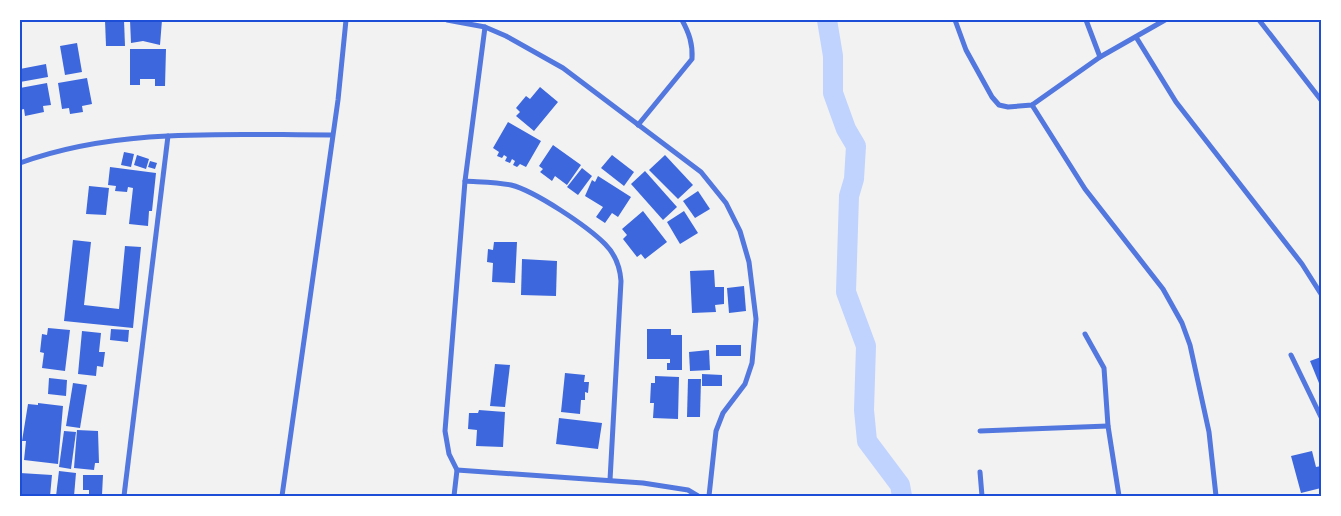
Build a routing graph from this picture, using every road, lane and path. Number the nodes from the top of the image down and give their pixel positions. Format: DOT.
graph roads {
  1 [pos="346,20"];
  2 [pos="448,20"];
  3 [pos="682,20"];
  4 [pos="955,20"];
  5 [pos="1086,20"];
  6 [pos="1164,20"];
  7 [pos="1259,20"];
  8 [pos="485,27"];
  9 [pos="1136,37"];
  10 [pos="1100,57"];
  11 [pos="1321,100"];
  12 [pos="1032,105"];
  13 [pos="638,125"];
  14 [pos="331,135"];
  15 [pos="168,136"];
  16 [pos="20,164"];
  17 [pos="466,181"];
  18 [pos="1321,294"];
  19 [pos="1084,334"];
  20 [pos="1291,355"];
  21 [pos="1321,417"];
  22 [pos="1108,426"];
  23 [pos="980,431"];
  24 [pos="457,470"];
  25 [pos="980,472"];
  26 [pos="610,480"];
  27 [pos="124,496"];
  28 [pos="282,496"];
  29 [pos="454,496"];
  30 [pos="698,496"];
  31 [pos="709,496"];
  32 [pos="982,496"];
  33 [pos="1119,496"];
  34 [pos="1216,496"];
  1 -- 14 [label="street"];
  2 -- 8 [label="street"];
  3 -- 13 [label="street"];
  4 -- 12 [label="street"];
  5 -- 10 [label="street"];
  6 -- 9 [label="street"];
  7 -- 11 [label="street"];
  8 -- 13 [label="street"];
  8 -- 17 [label="street"];
  9 -- 10 [label="street"];
  9 -- 18 [label="street"];
  10 -- 12 [label="street"];
  12 -- 34 [label="street"];
  13 -- 31 [label="street"];
  14 -- 15 [label="street"];
  14 -- 28 [label="street"];
  15 -- 16 [label="street"];
  15 -- 27 [label="street"];
  17 -- 24 [label="street"];
  17 -- 26 [label="street"];
  19 -- 22 [label="street"];
  20 -- 21 [label="street"];
  22 -- 23 [label="street"];
  22 -- 33 [label="street"];
  24 -- 26 [label="street"];
  24 -- 29 [label="street"];
  25 -- 32 [label="street"];
  26 -- 30 [label="street"];
}
